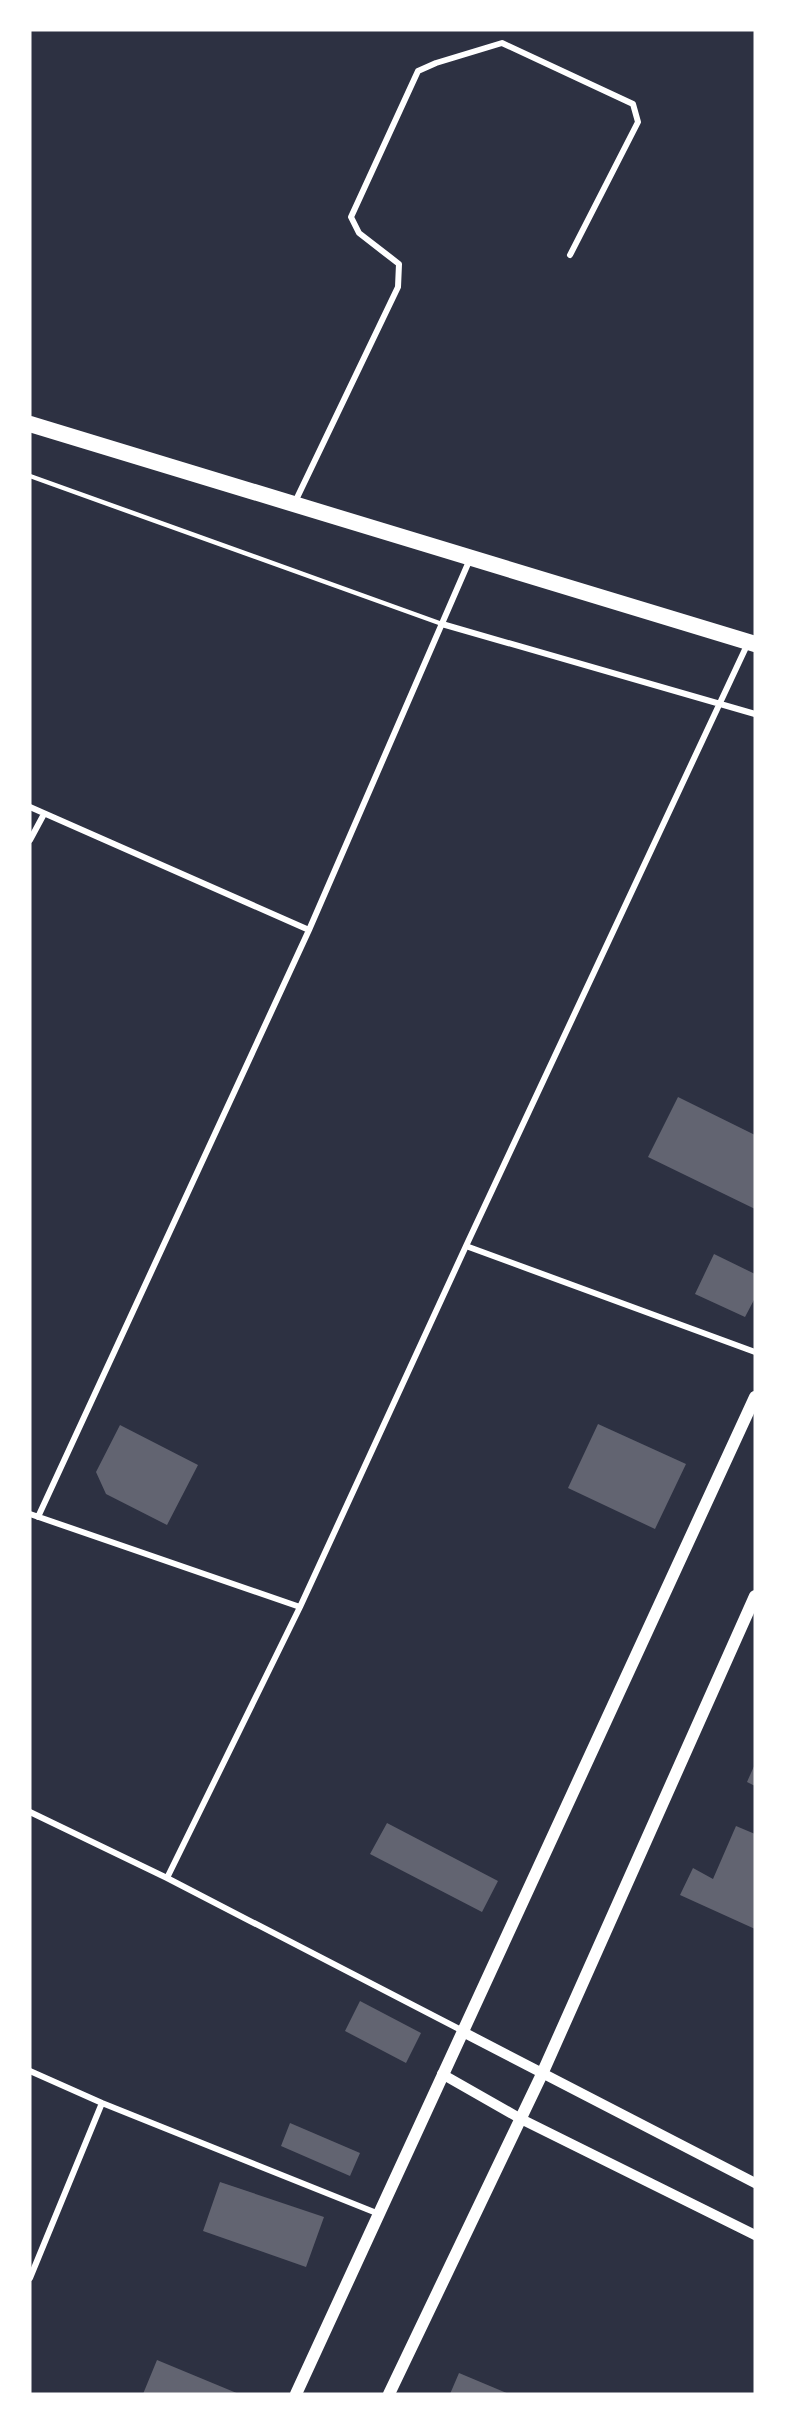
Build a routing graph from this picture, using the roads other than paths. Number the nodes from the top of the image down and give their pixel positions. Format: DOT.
graph roads {
  1 [pos="570,255"];
  2 [pos="30,424"];
  3 [pos="30,476"];
  4 [pos="293,505"];
  5 [pos="470,559"];
  6 [pos="442,624"];
  7 [pos="751,643"];
  8 [pos="718,704"];
  9 [pos="755,714"];
  10 [pos="30,807"];
  11 [pos="44,814"];
  12 [pos="30,840"];
  13 [pos="309,930"];
  14 [pos="466,1246"];
  15 [pos="755,1352"];
  16 [pos="755,1397"];
  17 [pos="30,1514"];
  18 [pos="38,1517"];
  19 [pos="755,1596"];
  20 [pos="300,1607"];
  21 [pos="30,1812"];
  22 [pos="167,1878"];
  23 [pos="464,2032"];
  24 [pos="30,2071"];
  25 [pos="442,2074"];
  26 [pos="542,2074"];
  27 [pos="102,2103"];
  28 [pos="521,2119"];
  29 [pos="755,2183"];
  30 [pos="380,2214"];
  31 [pos="755,2235"];
  32 [pos="30,2278"];
  33 [pos="296,2394"];
  34 [pos="389,2394"];
  1 -- 4 [label="street"];
  2 -- 4 [label="highway"];
  3 -- 6 [label="lane"];
  4 -- 5 [label="highway"];
  5 -- 6 [label="street"];
  5 -- 7 [label="highway"];
  6 -- 8 [label="street"];
  6 -- 13 [label="street"];
  7 -- 8 [label="street"];
  8 -- 9 [label="street"];
  8 -- 14 [label="street"];
  10 -- 11 [label="street"];
  11 -- 12 [label="street"];
  11 -- 13 [label="street"];
  13 -- 18 [label="street"];
  14 -- 15 [label="street"];
  14 -- 20 [label="street"];
  16 -- 23 [label="main road"];
  17 -- 18 [label="street"];
  18 -- 20 [label="street"];
  19 -- 26 [label="main road"];
  20 -- 22 [label="street"];
  21 -- 22 [label="street"];
  22 -- 23 [label="street"];
  23 -- 25 [label="main road"];
  23 -- 26 [label="street"];
  24 -- 27 [label="street"];
  25 -- 28 [label="street"];
  25 -- 30 [label="main road"];
  26 -- 28 [label="main road"];
  26 -- 29 [label="street"];
  27 -- 30 [label="street"];
  27 -- 32 [label="street"];
  28 -- 31 [label="street"];
  28 -- 34 [label="main road"];
  30 -- 33 [label="main road"];
}
